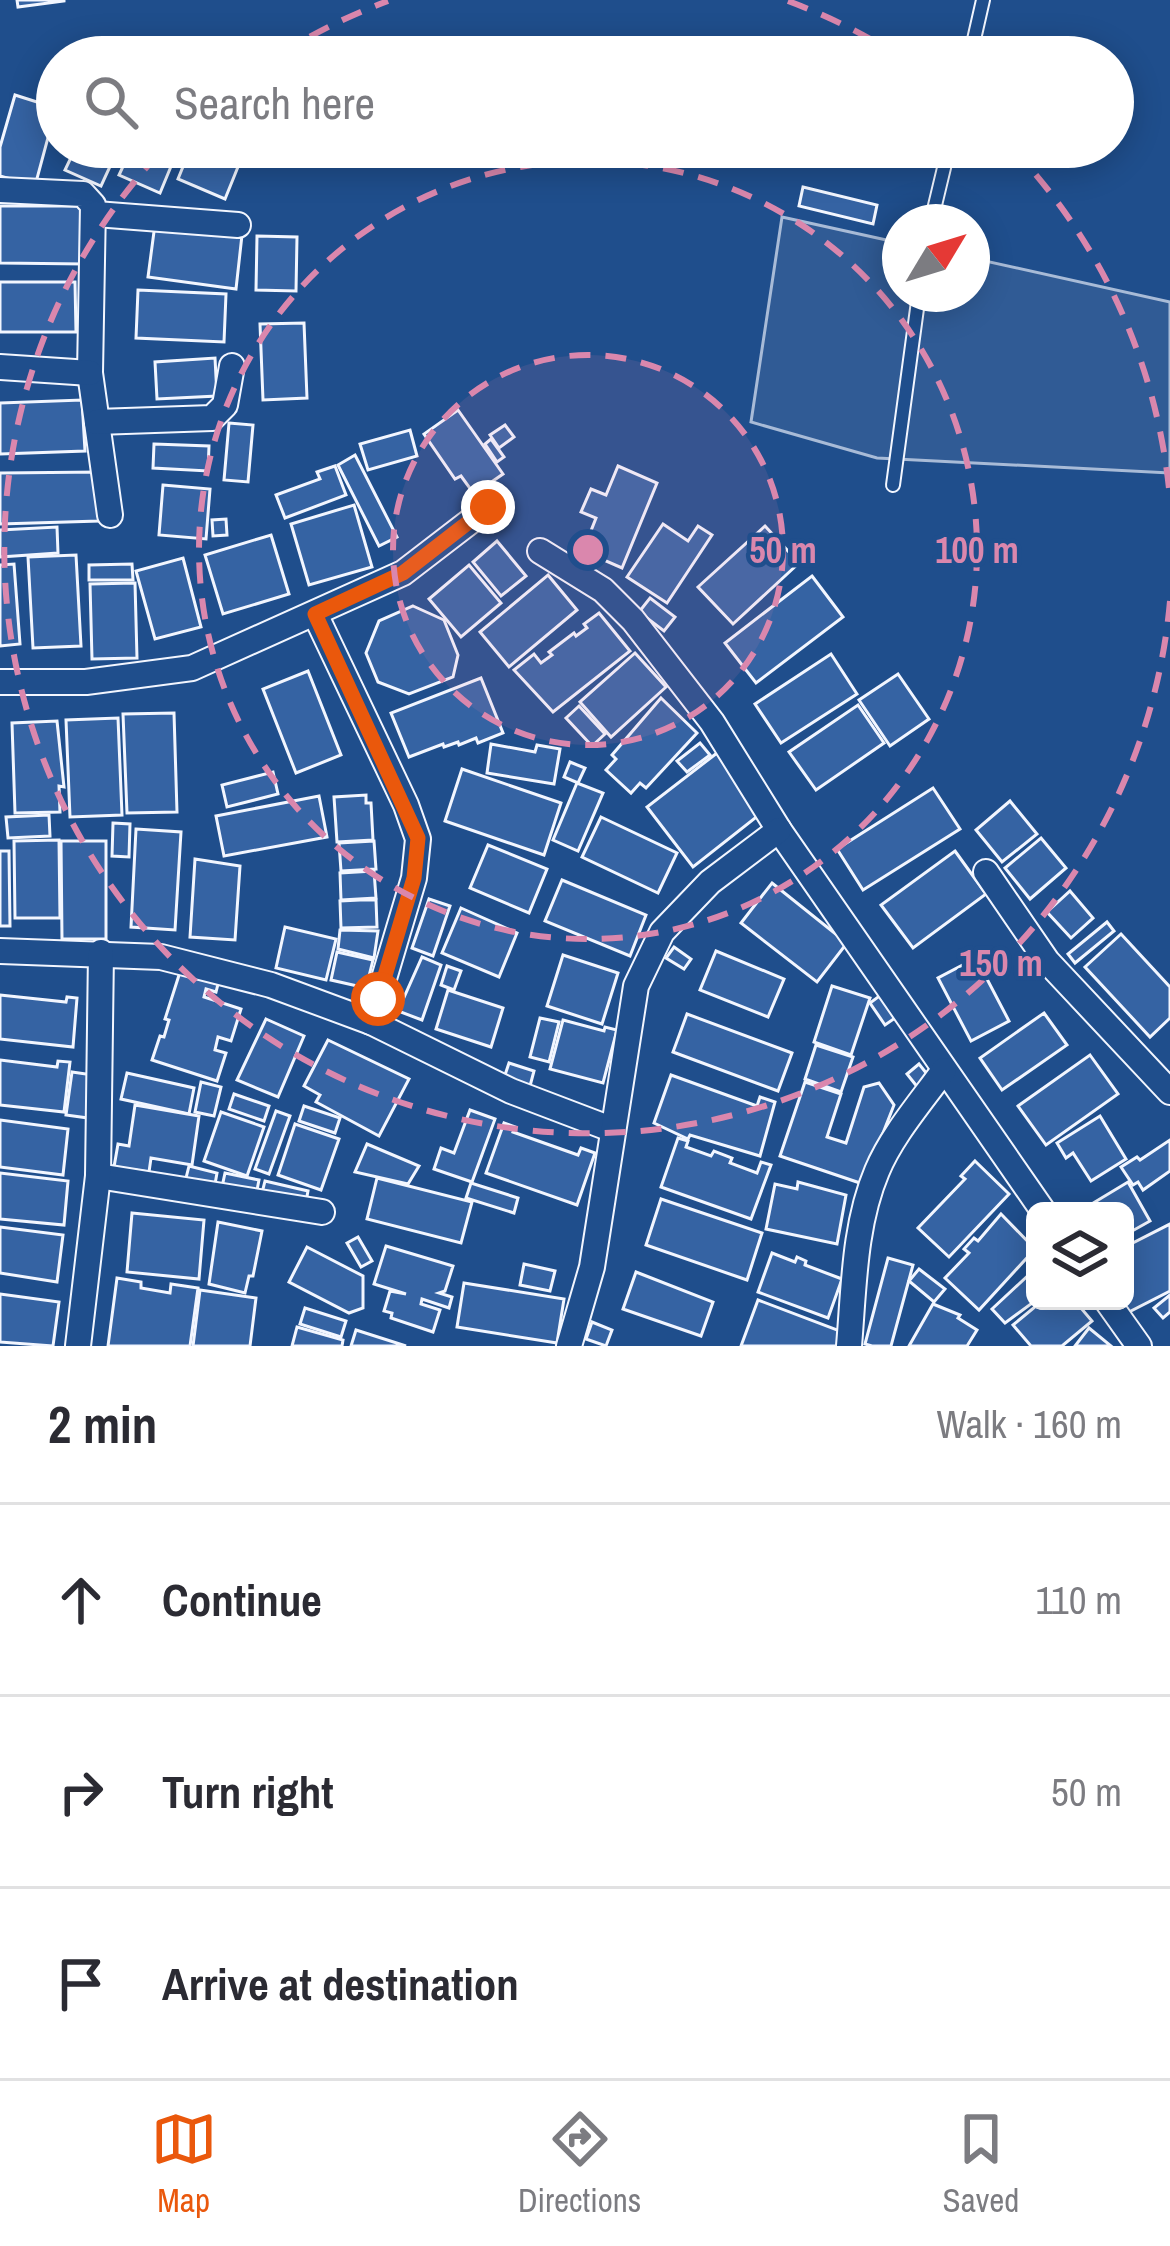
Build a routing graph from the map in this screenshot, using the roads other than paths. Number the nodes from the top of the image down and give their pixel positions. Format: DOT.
graph roads {
  1 [pos="983,0"];
  2 [pos="975,36"];
  3 [pos="944,168"];
  4 [pos="0,190"];
  5 [pos="936,204"];
  6 [pos="95,214"];
  7 [pos="238,226"];
  8 [pos="917,312"];
  9 [pos="232,366"];
  10 [pos="0,367"];
  11 [pos="90,373"];
  12 [pos="97,422"];
  13 [pos="893,485"];
  14 [pos="488,507"];
  15 [pos="110,515"];
  16 [pos="540,551"];
  17 [pos="315,614"];
  18 [pos="0,682"];
  19 [pos="779,830"];
  20 [pos="986,872"];
  21 [pos="0,951"];
  22 [pos="101,952"];
  23 [pos="371,1022"];
  24 [pos="944,1070"];
  25 [pos="1170,1093"];
  26 [pos="611,1129"];
  27 [pos="98,1176"];
  28 [pos="1036,1202"];
  29 [pos="322,1212"];
  30 [pos="1113,1310"];
  31 [pos="78,1346"];
  32 [pos="569,1346"];
  33 [pos="849,1346"];
  34 [pos="1139,1346"];
  1 -- 2 [label="lane"];
  3 -- 5 [label="lane"];
  4 -- 6 [label="street"];
  6 -- 7 [label="street"];
  6 -- 11 [label="street"];
  8 -- 13 [label="lane"];
  9 -- 12 [label="street"];
  10 -- 11 [label="street"];
  11 -- 12 [label="street"];
  12 -- 15 [label="street"];
  14 -- 17 [label="street"];
  16 -- 19 [label="street"];
  17 -- 18 [label="street"];
  17 -- 23 [label="street"];
  19 -- 24 [label="street"];
  19 -- 26 [label="street"];
  20 -- 25 [label="street"];
  21 -- 22 [label="street"];
  22 -- 23 [label="street"];
  22 -- 27 [label="street"];
  23 -- 26 [label="street"];
  24 -- 28 [label="street"];
  24 -- 33 [label="street"];
  26 -- 32 [label="street"];
  27 -- 29 [label="street"];
  27 -- 31 [label="street"];
  30 -- 34 [label="street"];
}
